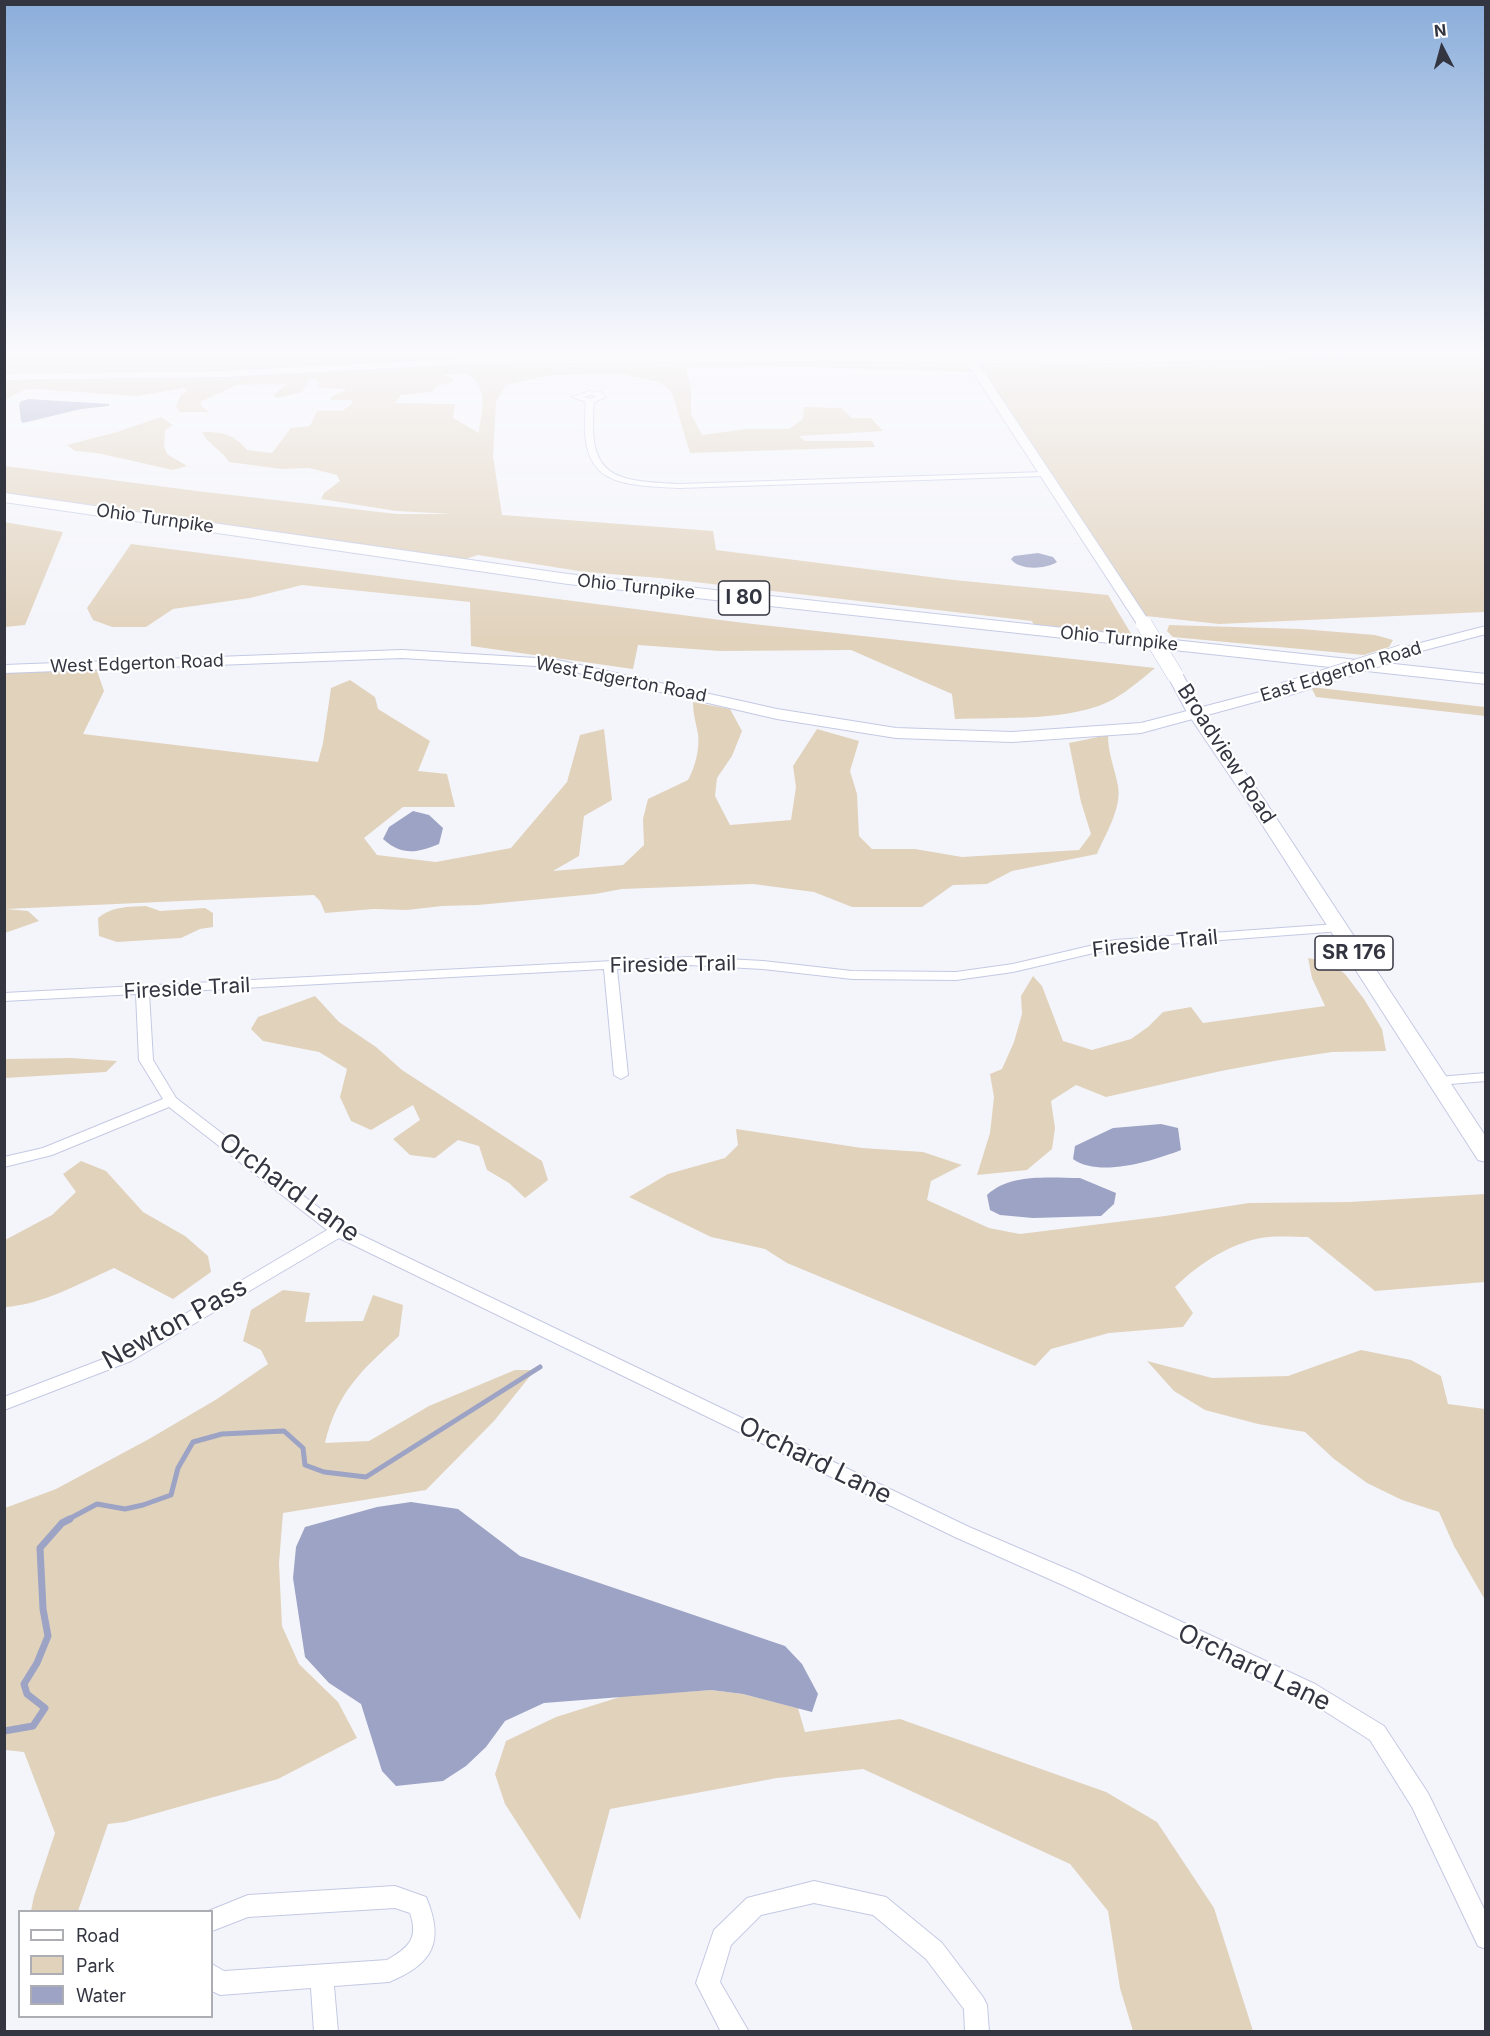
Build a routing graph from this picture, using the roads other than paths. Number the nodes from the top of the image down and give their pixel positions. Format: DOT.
graph roads {
  1 [pos="593,449"];
  2 [pos="1028,449"];
  3 [pos="1044,474"];
  4 [pos="4,497"];
  5 [pos="4,514"];
  6 [pos="1485,630"];
  7 [pos="4,669"];
  8 [pos="1485,679"];
  9 [pos="1485,694"];
  10 [pos="1196,714"];
  11 [pos="1337,928"];
  12 [pos="610,965"];
  13 [pos="142,991"];
  14 [pos="4,997"];
  15 [pos="621,1075"];
  16 [pos="1485,1077"];
  17 [pos="1438,1081"];
  18 [pos="171,1101"];
  19 [pos="1485,1155"];
  20 [pos="4,1162"];
  21 [pos="338,1231"];
  22 [pos="4,1404"];
  23 [pos="213,1920"];
  24 [pos="1485,1938"];
  25 [pos="213,1976"];
  26 [pos="322,1976"];
  27 [pos="326,2031"];
  28 [pos="737,2031"];
  29 [pos="977,2031"];
  1 -- 3 [label="street"];
  2 -- 3 [label="main road, Broadview Road / SR 176"];
  3 -- 10 [label="main road, Broadview Road / SR 176, bridge"];
  4 -- 8 [label="highway, Ohio Turnpike / I 80"];
  5 -- 9 [label="highway, Ohio Turnpike / I 80"];
  6 -- 10 [label="street, East Edgerton Road, bridge"];
  7 -- 10 [label="street, West Edgerton Road"];
  10 -- 11 [label="main road, Broadview Road / SR 176"];
  11 -- 12 [label="street, Fireside Trail"];
  11 -- 17 [label="main road, Broadview Road / SR 176"];
  12 -- 13 [label="street, Fireside Trail"];
  12 -- 15 [label="street"];
  13 -- 14 [label="street, Fireside Trail"];
  13 -- 18 [label="street, Orchard Lane"];
  16 -- 17 [label="street"];
  17 -- 19 [label="main road, Broadview Road / SR 176"];
  18 -- 20 [label="street"];
  18 -- 21 [label="street, Orchard Lane"];
  21 -- 22 [label="street, Newton Pass"];
  21 -- 24 [label="street, Orchard Lane"];
  23 -- 26 [label="street"];
  25 -- 26 [label="street"];
  26 -- 27 [label="street"];
  28 -- 29 [label="street"];
}
